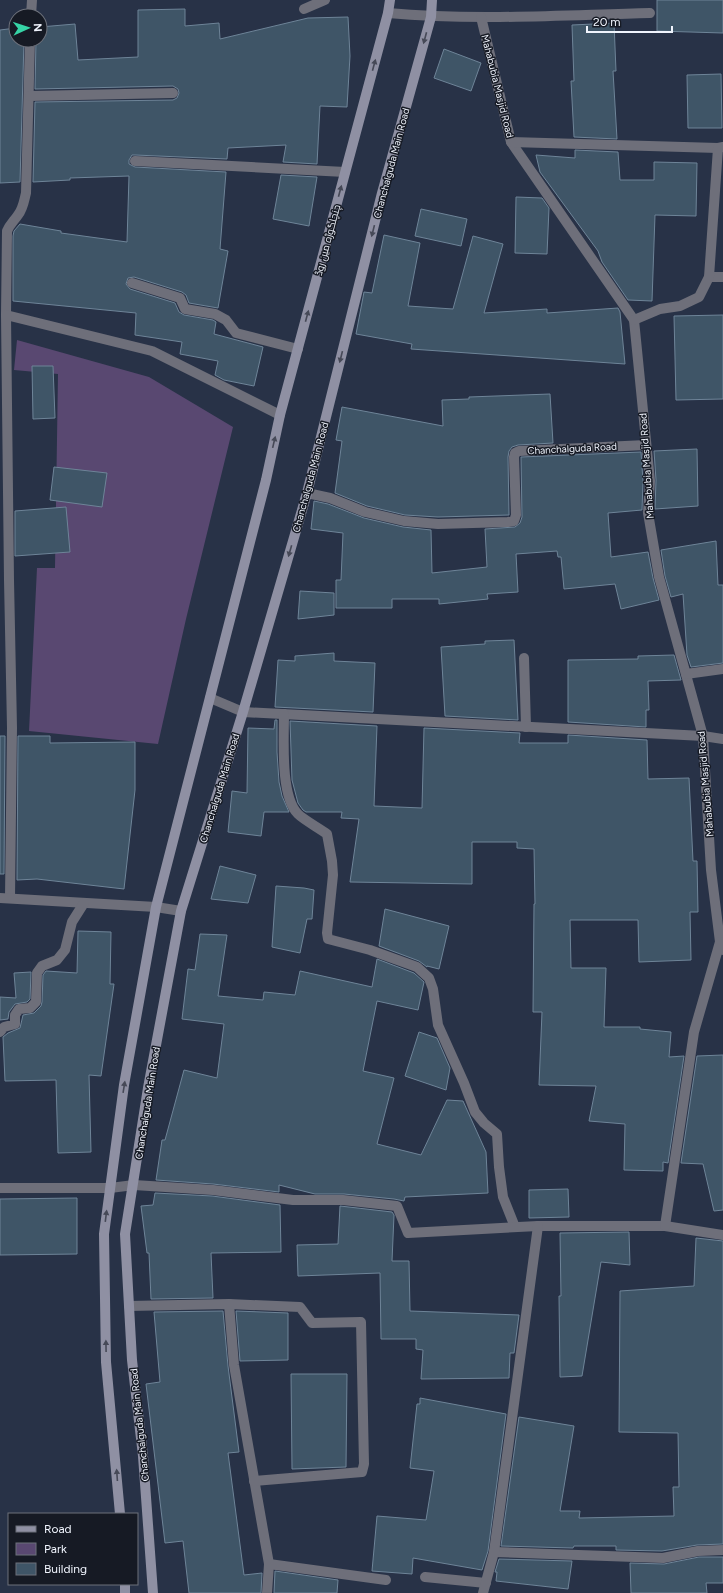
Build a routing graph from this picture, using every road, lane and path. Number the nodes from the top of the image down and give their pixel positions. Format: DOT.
graph roads {
  1 [pos="325,0"];
  2 [pos="390,0"];
  3 [pos="432,0"];
  4 [pos="304,9"];
  5 [pos="388,13"];
  6 [pos="650,13"];
  7 [pos="431,17"];
  8 [pos="482,17"];
  9 [pos="30,48"];
  10 [pos="173,94"];
  11 [pos="30,96"];
  12 [pos="511,142"];
  13 [pos="720,148"];
  14 [pos="135,161"];
  15 [pos="345,172"];
  16 [pos="709,277"];
  17 [pos="723,277"];
  18 [pos="132,283"];
  19 [pos="6,315"];
  20 [pos="634,320"];
  21 [pos="298,349"];
  22 [pos="280,415"];
  23 [pos="646,445"];
  24 [pos="307,493"];
  25 [pos="524,658"];
  26 [pos="723,669"];
  27 [pos="686,674"];
  28 [pos="210,698"];
  29 [pos="243,712"];
  30 [pos="284,714"];
  31 [pos="526,726"];
  32 [pos="703,736"];
  33 [pos="723,739"];
  34 [pos="5,898"];
  35 [pos="84,903"];
  36 [pos="156,907"];
  37 [pos="181,911"];
  38 [pos="721,946"];
  39 [pos="0,1032"];
  40 [pos="134,1185"];
  41 [pos="0,1188"];
  42 [pos="110,1188"];
  43 [pos="538,1226"];
  44 [pos="665,1226"];
  45 [pos="515,1228"];
  46 [pos="723,1235"];
  47 [pos="229,1304"];
  48 [pos="129,1306"];
  49 [pos="254,1481"];
  50 [pos="120,1513"];
  51 [pos="723,1550"];
  52 [pos="494,1552"];
  53 [pos="269,1564"];
  54 [pos="425,1577"];
  55 [pos="386,1580"];
  56 [pos="484,1588"];
  57 [pos="153,1593"];
  58 [pos="267,1593"];
  1 -- 4 [label="street"];
  2 -- 5 [label="main road, چنچلگوڑہ مین روڈ"];
  3 -- 7 [label="main road, Chanchalguda Main Road"];
  5 -- 7 [label="street"];
  15 -- 5 [label="main road, چنچلگوڑہ مین روڈ, one-way"];
  6 -- 8 [label="street"];
  7 -- 8 [label="street"];
  7 -- 24 [label="main road, Chanchalguda Main Road, one-way"];
  8 -- 12 [label="street, Mahabubia Masjid Road"];
  9 -- 11 [label="street"];
  10 -- 11 [label="street"];
  11 -- 19 [label="street"];
  12 -- 13 [label="street"];
  12 -- 20 [label="street, Mahabubia Masjid Road"];
  13 -- 16 [label="street"];
  14 -- 15 [label="street"];
  21 -- 15 [label="main road, چنچلگوڑہ مین روڈ, one-way"];
  16 -- 17 [label="street"];
  16 -- 20 [label="street"];
  18 -- 21 [label="street"];
  19 -- 22 [label="street"];
  19 -- 34 [label="street"];
  20 -- 23 [label="street, Mahabubia Masjid Road"];
  21 -- 22 [label="main road, چنچلگوڑہ مین روڈ"];
  28 -- 22 [label="main road, چنچلگوڑہ مین روڈ, one-way"];
  23 -- 24 [label="street, Chanchalguda Road"];
  23 -- 27 [label="street, Mahabubia Masjid Road"];
  24 -- 29 [label="main road, Chanchalguda Main Road, one-way"];
  25 -- 31 [label="street"];
  26 -- 27 [label="street"];
  27 -- 32 [label="street, Mahabubia Masjid Road"];
  28 -- 29 [label="street"];
  28 -- 36 [label="main road"];
  29 -- 30 [label="street"];
  29 -- 37 [label="main road, Chanchalguda Main Road"];
  30 -- 31 [label="street"];
  30 -- 45 [label="street"];
  31 -- 32 [label="street"];
  32 -- 33 [label="street"];
  32 -- 38 [label="street, Mahabubia Masjid Road"];
  34 -- 35 [label="street"];
  35 -- 36 [label="street"];
  35 -- 39 [label="street"];
  36 -- 37 [label="street"];
  42 -- 36 [label="main road, one-way"];
  37 -- 40 [label="main road, Chanchalguda Main Road"];
  38 -- 44 [label="street"];
  40 -- 42 [label="street"];
  40 -- 45 [label="street"];
  40 -- 48 [label="main road, Chanchalguda Main Road"];
  41 -- 42 [label="street"];
  50 -- 42 [label="main road, one-way"];
  43 -- 44 [label="street"];
  43 -- 45 [label="street"];
  43 -- 52 [label="street"];
  44 -- 46 [label="street"];
  47 -- 48 [label="street"];
  47 -- 49 [label="street"];
  47 -- 49 [label="street"];
  48 -- 57 [label="main road, Chanchalguda Main Road"];
  49 -- 53 [label="street"];
  51 -- 52 [label="street"];
  52 -- 56 [label="street"];
  53 -- 55 [label="street"];
  53 -- 58 [label="street"];
  54 -- 56 [label="street"];
}
